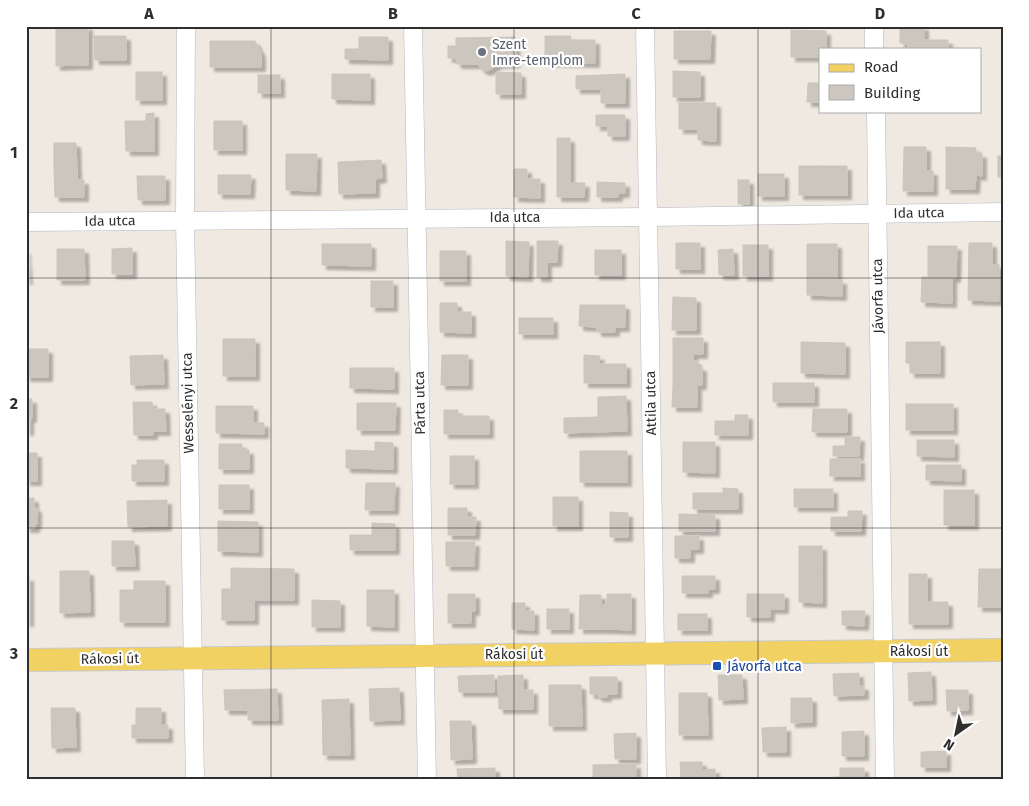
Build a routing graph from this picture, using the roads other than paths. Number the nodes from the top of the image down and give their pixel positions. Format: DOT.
graph roads {
  1 [pos="186,26"];
  2 [pos="413,26"];
  3 [pos="645,26"];
  4 [pos="874,26"];
  5 [pos="874,48"];
  6 [pos="876,112"];
  7 [pos="1003,212"];
  8 [pos="878,213"];
  9 [pos="649,217"];
  10 [pos="416,218"];
  11 [pos="185,220"];
  12 [pos="26,222"];
  13 [pos="1003,650"];
  14 [pos="882,651"];
  15 [pos="655,653"];
  16 [pos="425,655"];
  17 [pos="193,658"];
  18 [pos="26,660"];
  19 [pos="195,780"];
  20 [pos="427,780"];
  21 [pos="657,780"];
  22 [pos="885,780"];
  1 -- 11 [label="street, Wesselényi utca"];
  2 -- 10 [label="street, Párta utca"];
  3 -- 9 [label="street, Attila utca"];
  4 -- 5 [label="street"];
  6 -- 8 [label="street, Jávorfa utca"];
  7 -- 8 [label="street, Ida utca"];
  8 -- 9 [label="street, Ida utca"];
  8 -- 14 [label="street, Jávorfa utca"];
  9 -- 10 [label="street, Ida utca"];
  9 -- 15 [label="street, Attila utca"];
  10 -- 11 [label="street, Ida utca"];
  10 -- 16 [label="street, Párta utca"];
  11 -- 12 [label="street, Ida utca"];
  11 -- 17 [label="street, Wesselényi utca"];
  13 -- 14 [label="main road, Rákosi út"];
  14 -- 15 [label="main road, Rákosi út"];
  14 -- 22 [label="street, Jávorfa utca"];
  15 -- 16 [label="main road, Rákosi út"];
  15 -- 21 [label="street, Attila utca"];
  16 -- 17 [label="main road, Rákosi út"];
  16 -- 20 [label="street, Párta utca"];
  17 -- 18 [label="main road, Rákosi út"];
  17 -- 19 [label="street, Wesselényi utca"];
}
